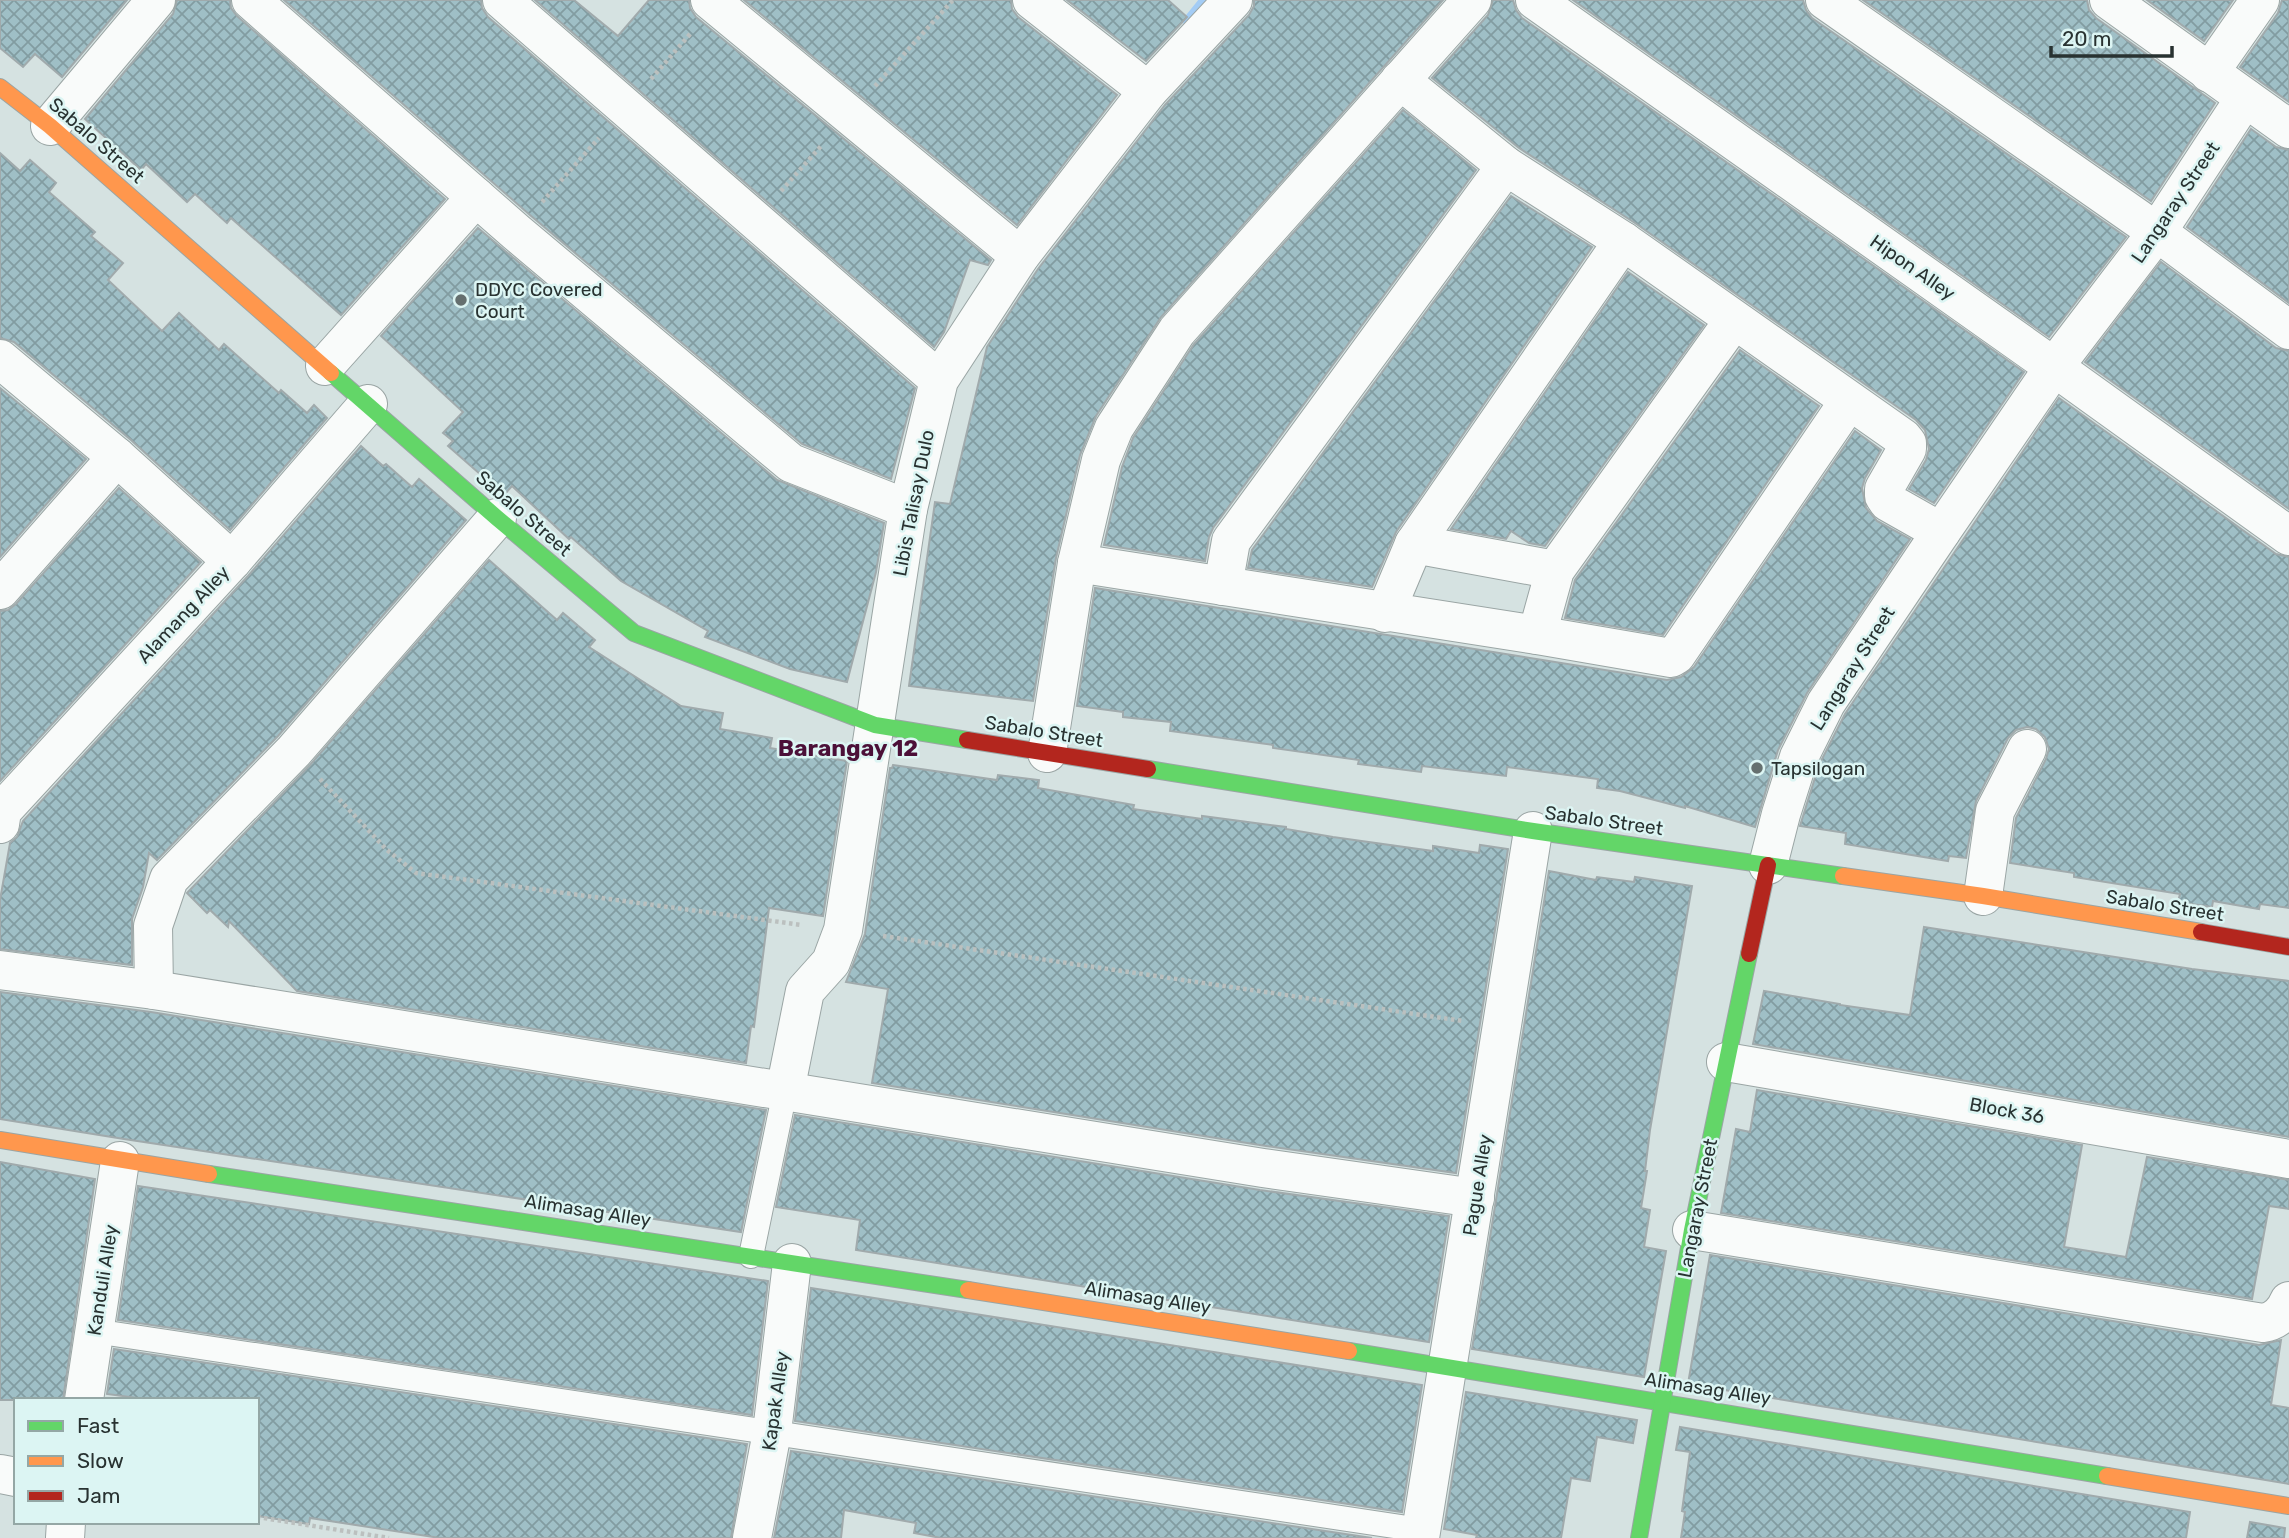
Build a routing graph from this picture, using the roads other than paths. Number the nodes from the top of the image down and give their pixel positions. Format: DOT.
graph roads {
  1 [pos="156,0"];
  2 [pos="251,0"];
  3 [pos="502,0"];
  4 [pos="710,0"];
  5 [pos="1032,0"];
  6 [pos="1233,0"];
  7 [pos="1472,0"];
  8 [pos="1535,0"];
  9 [pos="1825,0"];
  10 [pos="2109,0"];
  11 [pos="2260,0"];
  12 [pos="2209,72"];
  13 [pos="1400,80"];
  14 [pos="0,86"];
  15 [pos="1148,91"];
  16 [pos="2245,98"];
  17 [pos="50,126"];
  18 [pos="2289,129"];
  19 [pos="1506,166"];
  20 [pos="476,197"];
  21 [pos="2157,232"];
  22 [pos="1623,240"];
  23 [pos="1020,256"];
  24 [pos="1734,320"];
  25 [pos="2289,330"];
  26 [pos="0,359"];
  27 [pos="325,366"];
  28 [pos="2054,368"];
  29 [pos="939,380"];
  30 [pos="1849,401"];
  31 [pos="368,404"];
  32 [pos="117,457"];
  33 [pos="908,509"];
  34 [pos="497,518"];
  35 [pos="1941,532"];
  36 [pos="2289,536"];
  37 [pos="1414,544"];
  38 [pos="232,561"];
  39 [pos="1077,563"];
  40 [pos="1555,570"];
  41 [pos="1223,586"];
  42 [pos="0,590"];
  43 [pos="1385,612"];
  44 [pos="1537,635"];
  45 [pos="875,724"];
  46 [pos="2027,750"];
  47 [pos="1047,753"];
  48 [pos="1,815"];
  49 [pos="1533,831"];
  50 [pos="1768,865"];
  51 [pos="1983,896"];
  52 [pos="2289,947"];
  53 [pos="0,970"];
  54 [pos="154,990"];
  55 [pos="1726,1062"];
  56 [pos="785,1091"];
  57 [pos="0,1140"];
  58 [pos="2289,1159"];
  59 [pos="120,1161"];
  60 [pos="1475,1198"];
  61 [pos="1692,1230"];
  62 [pos="751,1256"];
  63 [pos="792,1263"];
  64 [pos="2289,1301"];
  65 [pos="94,1331"];
  66 [pos="1448,1368"];
  67 [pos="84,1398"];
  68 [pos="1662,1402"];
  69 [pos="772,1432"];
  70 [pos="2289,1506"];
  71 [pos="1420,1534"];
  72 [pos="752,1538"];
  73 [pos="1639,1538"];
  1 -- 17 [label="street"];
  2 -- 20 [label="street"];
  3 -- 29 [label="street"];
  4 -- 23 [label="street"];
  5 -- 15 [label="street"];
  6 -- 15 [label="street, Libis Talisay Dulo"];
  7 -- 13 [label="street"];
  8 -- 28 [label="street, Hipon Alley"];
  9 -- 21 [label="street"];
  10 -- 12 [label="street"];
  11 -- 12 [label="street"];
  12 -- 16 [label="street"];
  13 -- 19 [label="street"];
  13 -- 39 [label="street"];
  14 -- 17 [label="street, Sabalo Street"];
  15 -- 23 [label="street, Libis Talisay Dulo"];
  16 -- 18 [label="street"];
  16 -- 21 [label="street, Langaray Street"];
  17 -- 27 [label="street, Sabalo Street"];
  19 -- 22 [label="street"];
  19 -- 41 [label="street"];
  20 -- 27 [label="street"];
  20 -- 33 [label="street"];
  21 -- 25 [label="street"];
  21 -- 28 [label="street, Langaray Street"];
  22 -- 24 [label="street"];
  22 -- 37 [label="street"];
  23 -- 29 [label="street, Libis Talisay Dulo"];
  24 -- 30 [label="street"];
  24 -- 40 [label="street"];
  26 -- 32 [label="street"];
  27 -- 31 [label="street, Sabalo Street"];
  28 -- 35 [label="street, Langaray Street"];
  28 -- 36 [label="street, Hipon Alley"];
  29 -- 33 [label="street, Libis Talisay Dulo"];
  30 -- 35 [label="street"];
  30 -- 44 [label="street"];
  31 -- 34 [label="street, Sabalo Street"];
  31 -- 38 [label="street, Alamang Alley"];
  32 -- 38 [label="street"];
  32 -- 42 [label="street"];
  33 -- 45 [label="street, Libis Talisay Dulo"];
  34 -- 45 [label="street, Sabalo Street"];
  34 -- 54 [label="street"];
  35 -- 50 [label="street, Langaray Street"];
  37 -- 40 [label="street"];
  37 -- 43 [label="street"];
  38 -- 48 [label="street, Alamang Alley"];
  39 -- 41 [label="street"];
  39 -- 47 [label="street"];
  40 -- 44 [label="street"];
  41 -- 43 [label="street"];
  43 -- 44 [label="street"];
  45 -- 47 [label="street, Sabalo Street"];
  45 -- 56 [label="street, Libis Talisay Dulo"];
  46 -- 51 [label="street"];
  47 -- 49 [label="street, Sabalo Street"];
  49 -- 50 [label="street, Sabalo Street"];
  49 -- 60 [label="street, Pague Alley"];
  50 -- 51 [label="street, Sabalo Street"];
  50 -- 55 [label="street, Langaray Street"];
  51 -- 52 [label="street, Sabalo Street"];
  53 -- 54 [label="street"];
  54 -- 56 [label="street"];
  55 -- 58 [label="street, Block 36"];
  55 -- 61 [label="street, Langaray Street"];
  56 -- 60 [label="street"];
  56 -- 62 [label="lane"];
  57 -- 59 [label="street, Alimasag Alley"];
  59 -- 62 [label="street, Alimasag Alley"];
  59 -- 65 [label="street, Kanduli Alley"];
  60 -- 66 [label="street, Pague Alley"];
  61 -- 64 [label="street"];
  61 -- 68 [label="street, Langaray Street"];
  62 -- 63 [label="street, Alimasag Alley"];
  63 -- 66 [label="street, Alimasag Alley"];
  63 -- 69 [label="street, Kapak Alley"];
  65 -- 67 [label="street, Kanduli Alley"];
  65 -- 69 [label="lane"];
  66 -- 68 [label="street, Alimasag Alley"];
  66 -- 71 [label="street, Pague Alley"];
  68 -- 70 [label="street, Alimasag Alley"];
  68 -- 73 [label="street, Langaray Street"];
  69 -- 71 [label="lane"];
  69 -- 72 [label="street, Kapak Alley"];
}
